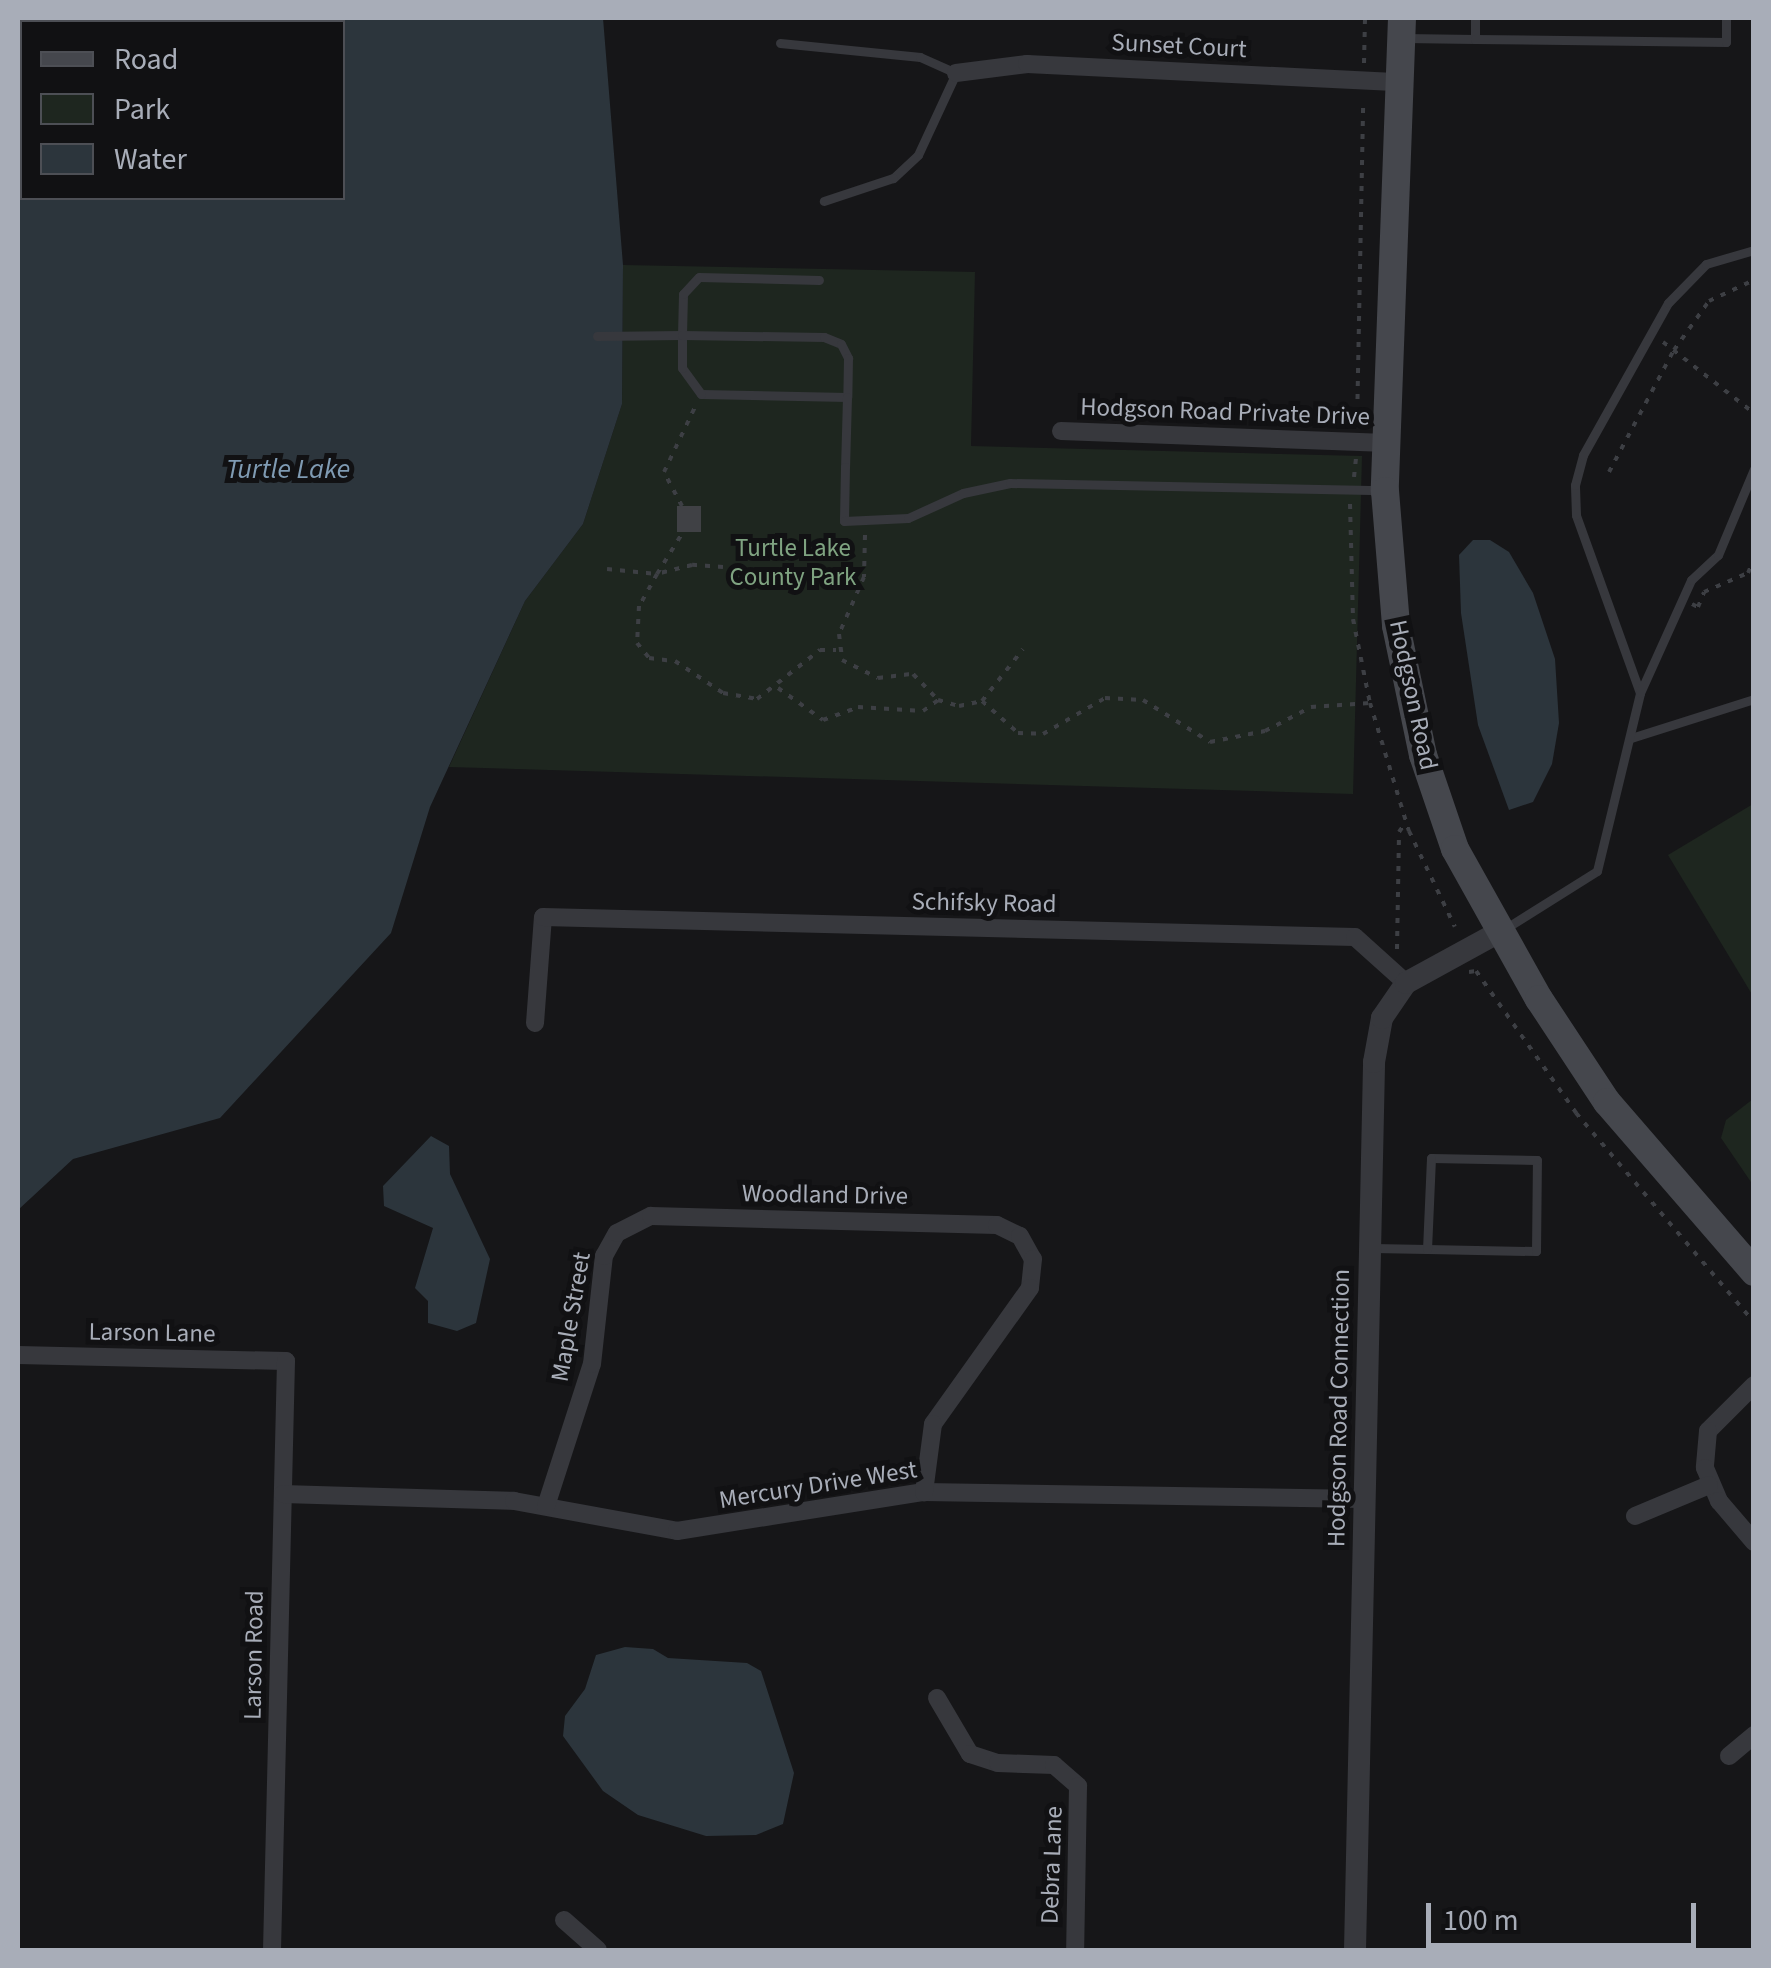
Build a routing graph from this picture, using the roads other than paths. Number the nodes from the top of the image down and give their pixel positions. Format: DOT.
graph roads {
  1 [pos="1476,18"];
  2 [pos="1726,18"];
  3 [pos="1402,28"];
  4 [pos="1475,40"];
  5 [pos="780,42"];
  6 [pos="956,73"];
  7 [pos="1400,82"];
  8 [pos="824,200"];
  9 [pos="1754,250"];
  10 [pos="818,280"];
  11 [pos="682,335"];
  12 [pos="596,336"];
  13 [pos="847,397"];
  14 [pos="1061,431"];
  15 [pos="1387,444"];
  16 [pos="1754,470"];
  17 [pos="1385,490"];
  18 [pos="1640,693"];
  19 [pos="1754,699"];
  20 [pos="1632,738"];
  21 [pos="1500,932"];
  22 [pos="1406,983"];
  23 [pos="535,1023"];
  24 [pos="651,1216"];
  25 [pos="1370,1248"];
  26 [pos="1427,1250"];
  27 [pos="1754,1272"];
  28 [pos="18,1355"];
  29 [pos="286,1361"];
  30 [pos="1754,1385"];
  31 [pos="1709,1484"];
  32 [pos="924,1492"];
  33 [pos="283,1494"];
  34 [pos="1365,1499"];
  35 [pos="546,1506"];
  36 [pos="1635,1516"];
  37 [pos="1754,1542"];
  38 [pos="937,1698"];
  39 [pos="1754,1735"];
  40 [pos="1729,1756"];
  41 [pos="564,1920"];
  42 [pos="272,1950"];
  43 [pos="598,1950"];
  44 [pos="1075,1950"];
  45 [pos="1355,1950"];
  1 -- 4 [label="lane"];
  2 -- 4 [label="lane"];
  3 -- 4 [label="lane"];
  3 -- 7 [label="main road, Hodgson Road"];
  5 -- 6 [label="lane"];
  6 -- 7 [label="street, Sunset Court"];
  6 -- 8 [label="lane"];
  7 -- 15 [label="main road, Hodgson Road"];
  9 -- 18 [label="lane"];
  10 -- 11 [label="lane"];
  11 -- 12 [label="lane"];
  11 -- 13 [label="lane"];
  11 -- 13 [label="lane"];
  13 -- 17 [label="lane"];
  14 -- 15 [label="street, Hodgson Road Private Drive"];
  15 -- 17 [label="main road, Hodgson Road"];
  16 -- 18 [label="lane"];
  17 -- 21 [label="main road, Hodgson Road"];
  18 -- 20 [label="lane"];
  19 -- 20 [label="lane"];
  20 -- 21 [label="lane"];
  21 -- 22 [label="street"];
  21 -- 27 [label="main road, Hodgson Road"];
  22 -- 23 [label="street, Schifsky Road"];
  22 -- 25 [label="street, Hodgson Road Connection"];
  24 -- 32 [label="street, Woodland Drive"];
  24 -- 35 [label="street, Maple Street"];
  25 -- 26 [label="lane"];
  25 -- 34 [label="street, Hodgson Road Connection"];
  26 -- 26 [label="lane"];
  28 -- 29 [label="street, Larson Lane"];
  29 -- 33 [label="street, Larson Road"];
  30 -- 31 [label="street"];
  31 -- 36 [label="street"];
  31 -- 37 [label="street"];
  32 -- 34 [label="street, Mercury Drive West"];
  32 -- 35 [label="street, Mercury Drive West"];
  33 -- 35 [label="street, Mercury Drive West"];
  33 -- 42 [label="street, Larson Road"];
  34 -- 45 [label="street, Hodgson Road Connection"];
  38 -- 44 [label="street, Debra Lane"];
  39 -- 40 [label="street"];
  41 -- 43 [label="street"];
}
